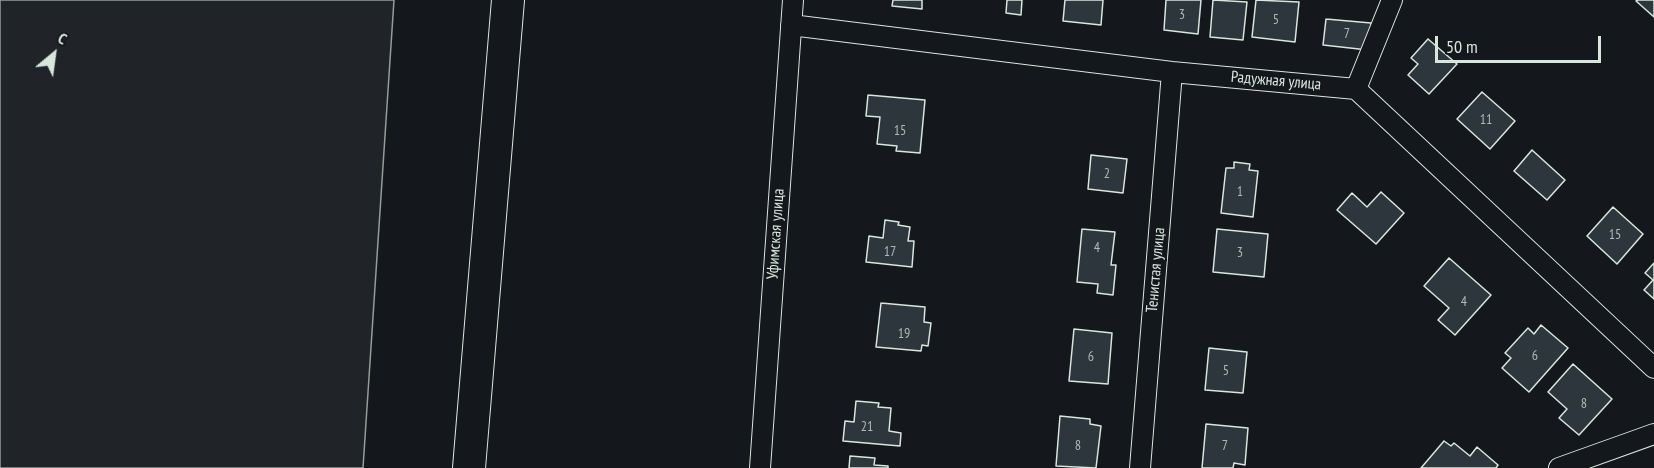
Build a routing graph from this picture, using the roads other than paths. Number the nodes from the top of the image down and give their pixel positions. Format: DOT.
graph roads {
  1 [pos="508,0"];
  2 [pos="793,0"];
  3 [pos="1392,0"];
  4 [pos="791,25"];
  5 [pos="1172,72"];
  6 [pos="1356,89"];
  7 [pos="1654,368"];
  8 [pos="1654,434"];
  9 [pos="469,468"];
  10 [pos="760,468"];
  11 [pos="1140,468"];
  12 [pos="1558,468"];
  1 -- 9 [label="main road"];
  2 -- 4 [label="street, Уфимская улица"];
  3 -- 6 [label="street"];
  4 -- 5 [label="street, Радужная улица"];
  4 -- 10 [label="street, Уфимская улица"];
  5 -- 6 [label="street, Радужная улица"];
  5 -- 11 [label="street, Тенистая улица"];
  6 -- 7 [label="street"];
  8 -- 12 [label="street"];
}
